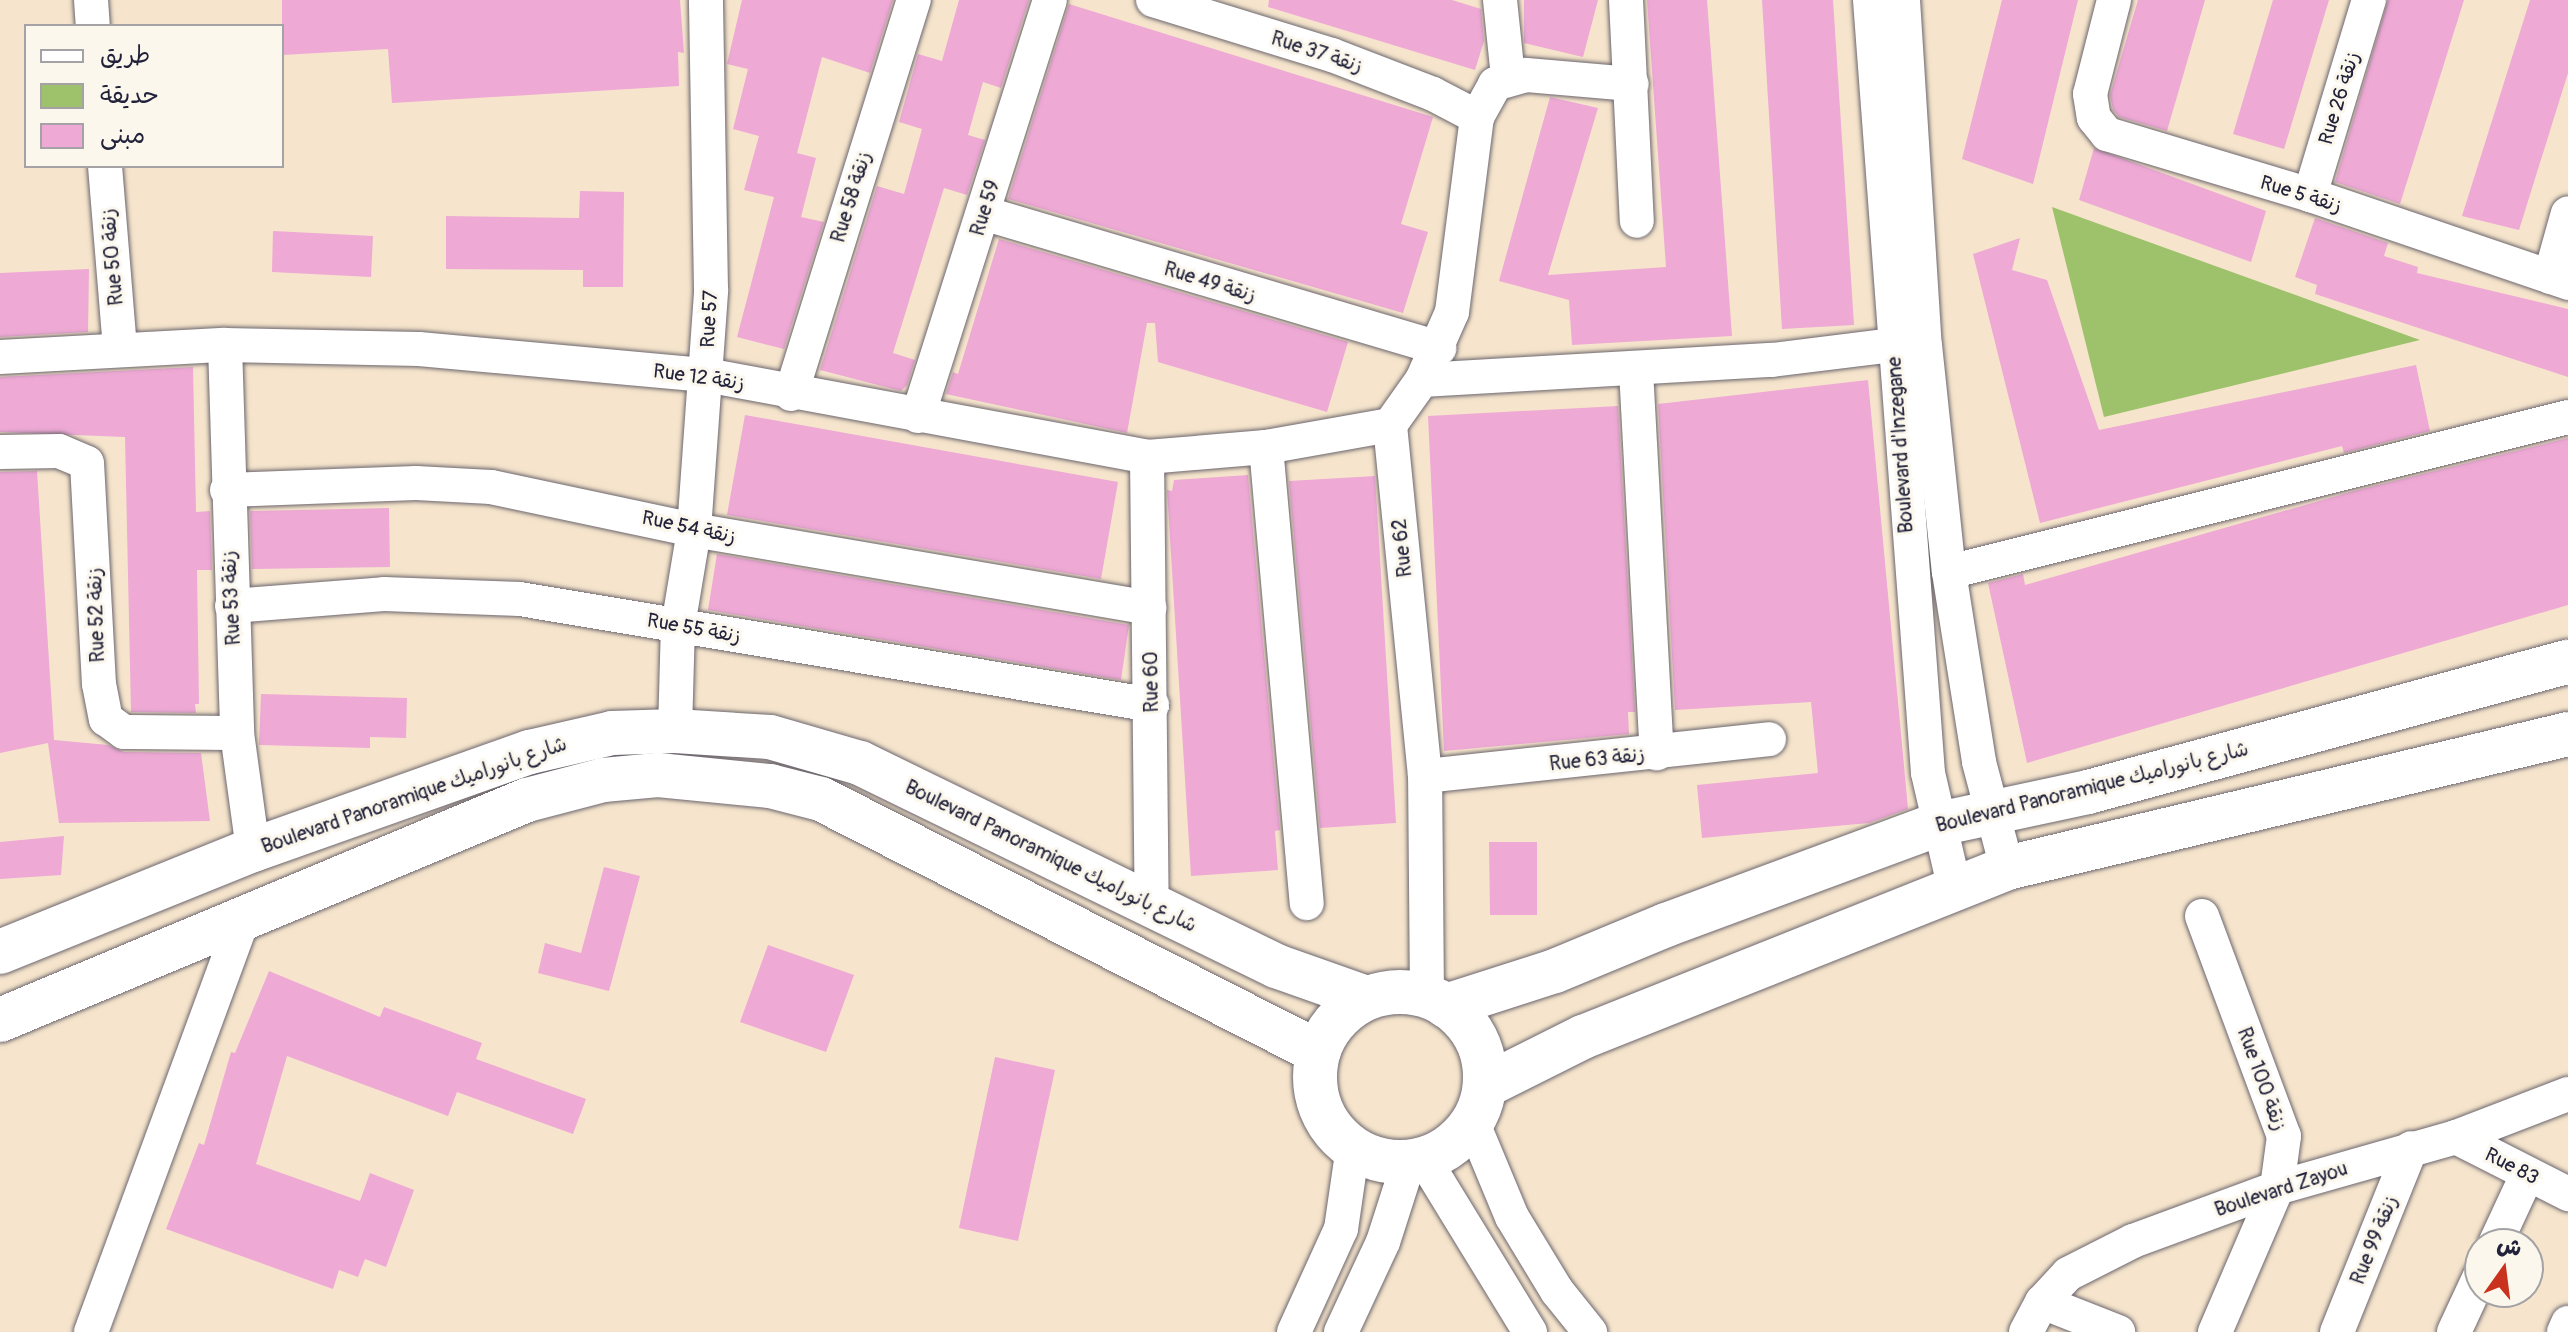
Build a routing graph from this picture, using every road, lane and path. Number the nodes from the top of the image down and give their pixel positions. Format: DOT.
graph roads {
  1 [pos="91,0"];
  2 [pos="706,0"];
  3 [pos="914,0"];
  4 [pos="1050,0"];
  5 [pos="1500,0"];
  6 [pos="1626,0"];
  7 [pos="1870,0"];
  8 [pos="1903,0"];
  9 [pos="2114,0"];
  10 [pos="2369,0"];
  11 [pos="1160,1"];
  12 [pos="93,24"];
  13 [pos="1508,78"];
  14 [pos="1632,84"];
  15 [pos="1477,117"];
  16 [pos="105,168"];
  17 [pos="2310,195"];
  18 [pos="983,213"];
  19 [pos="2568,213"];
  20 [pos="1637,221"];
  21 [pos="2559,280"];
  22 [pos="225,345"];
  23 [pos="1892,345"];
  24 [pos="120,348"];
  25 [pos="1439,348"];
  26 [pos="0,357"];
  27 [pos="1636,370"];
  28 [pos="706,375"];
  29 [pos="1422,380"];
  30 [pos="791,394"];
  31 [pos="918,416"];
  32 [pos="2568,417"];
  33 [pos="1390,425"];
  34 [pos="1266,447"];
  35 [pos="0,452"];
  36 [pos="1147,457"];
  37 [pos="227,490"];
  38 [pos="694,530"];
  39 [pos="1949,572"];
  40 [pos="232,606"];
  41 [pos="1149,608"];
  42 [pos="678,626"];
  43 [pos="2568,662"];
  44 [pos="1152,705"];
  45 [pos="675,731"];
  46 [pos="237,733"];
  47 [pos="2568,734"];
  48 [pos="1769,739"];
  49 [pos="1657,753"];
  50 [pos="1425,776"];
  51 [pos="1991,810"];
  52 [pos="1939,824"];
  53 [pos="253,850"];
  54 [pos="2007,868"];
  55 [pos="1954,886"];
  56 [pos="1307,903"];
  57 [pos="1152,907"];
  58 [pos="2202,916"];
  59 [pos="242,922"];
  60 [pos="0,952"];
  61 [pos="1367,998"];
  62 [pos="1436,1001"];
  63 [pos="0,1020"];
  64 [pos="1318,1052"];
  65 [pos="2568,1094"];
  66 [pos="1478,1104"];
  67 [pos="2456,1137"];
  68 [pos="1353,1147"];
  69 [pos="2411,1148"];
  70 [pos="1416,1160"];
  71 [pos="2527,1175"];
  72 [pos="2277,1188"];
  73 [pos="2568,1194"];
  74 [pos="2502,1228"];
  75 [pos="2042,1302"];
  76 [pos="2465,1308"];
  77 [pos="2568,1323"];
  78 [pos="91,1332"];
  79 [pos="1294,1332"];
  80 [pos="1341,1332"];
  81 [pos="1530,1332"];
  82 [pos="1590,1332"];
  83 [pos="2026,1332"];
  84 [pos="2118,1332"];
  85 [pos="2215,1332"];
  86 [pos="2337,1332"];
  87 [pos="2454,1332"];
  88 [pos="2564,1332"];
  1 -- 12 [label="street"];
  2 -- 28 [label="street, Rue 57"];
  3 -- 30 [label="street, Rue 58 زنقة"];
  4 -- 18 [label="street, Rue 59"];
  5 -- 13 [label="street"];
  6 -- 14 [label="street"];
  7 -- 23 [label="street, Boulevard d'Inzegane"];
  8 -- 39 [label="street, Boulevard d'Inzegane"];
  9 -- 17 [label="street, Rue 5 زنقة"];
  10 -- 17 [label="street, Rue 26 زنقة"];
  11 -- 15 [label="street, Rue 37 زنقة"];
  13 -- 14 [label="street"];
  13 -- 15 [label="street"];
  14 -- 20 [label="street"];
  15 -- 25 [label="street"];
  16 -- 24 [label="street, Rue 50 زنقة"];
  17 -- 21 [label="street, Rue 5 زنقة"];
  18 -- 25 [label="street, Rue 49 زنقة"];
  18 -- 31 [label="street, Rue 59"];
  19 -- 21 [label="street"];
  22 -- 24 [label="street, Rue 12 زنقة"];
  22 -- 28 [label="street, Rue 12 زنقة"];
  22 -- 37 [label="street, Rue 53 زنقة"];
  23 -- 27 [label="street"];
  23 -- 52 [label="street, Boulevard d'Inzegane"];
  24 -- 26 [label="street, Rue 12 زنقة"];
  25 -- 29 [label="street"];
  27 -- 29 [label="street"];
  27 -- 49 [label="street"];
  28 -- 30 [label="street, Rue 12 زنقة"];
  28 -- 38 [label="street, Rue 57"];
  29 -- 33 [label="street"];
  30 -- 31 [label="street, Rue 12 زنقة"];
  31 -- 36 [label="street, Rue 12 زنقة"];
  32 -- 39 [label="street"];
  33 -- 34 [label="street, Rue 12 زنقة"];
  33 -- 50 [label="street, Rue 62"];
  34 -- 36 [label="street, Rue 12 زنقة"];
  34 -- 56 [label="street"];
  35 -- 46 [label="street, Rue 52 زنقة"];
  36 -- 41 [label="street, Rue 60"];
  37 -- 38 [label="street, Rue 54 زنقة"];
  37 -- 40 [label="street, Rue 53 زنقة"];
  38 -- 41 [label="street, Rue 54 زنقة"];
  38 -- 42 [label="street, Rue 57"];
  39 -- 51 [label="street, Boulevard d'Inzegane"];
  40 -- 42 [label="street, Rue 55 زنقة"];
  40 -- 46 [label="street, Rue 53 زنقة"];
  41 -- 44 [label="street, Rue 60"];
  42 -- 44 [label="street, Rue 55 زنقة"];
  42 -- 45 [label="street, Rue 57"];
  43 -- 51 [label="main road, Boulevard Panoramique شارع بانوراميك"];
  44 -- 57 [label="street, Rue 60"];
  45 -- 53 [label="main road, Boulevard Panoramique شارع بانوراميك"];
  45 -- 57 [label="main road, Boulevard Panoramique شارع بانوراميك"];
  46 -- 53 [label="street, Rue 53 زنقة"];
  47 -- 54 [label="main road"];
  48 -- 49 [label="street, Rue 63 زنقة"];
  49 -- 50 [label="street, Rue 63 زنقة"];
  50 -- 62 [label="street, Rue 62"];
  51 -- 52 [label="main road, Boulevard Panoramique شارع بانوراميك"];
  51 -- 54 [label="street, Boulevard d'Inzegane"];
  52 -- 55 [label="street, Boulevard d'Inzegane"];
  52 -- 62 [label="main road, Boulevard Panoramique شارع بانوراميك"];
  53 -- 60 [label="main road, Boulevard Panoramique شارع بانوراميك"];
  54 -- 55 [label="main road"];
  55 -- 66 [label="main road"];
  57 -- 61 [label="main road, Boulevard Panoramique شارع بانوراميك"];
  58 -- 72 [label="street, Rue 100 زنقة"];
  59 -- 63 [label="main road, Boulevard Panoramique شارع بانوراميك"];
  59 -- 64 [label="main road, Boulevard Panoramique شارع بانوراميك"];
  59 -- 78 [label="street"];
  61 -- 62 [label="main road"];
  61 -- 64 [label="main road"];
  62 -- 66 [label="main road"];
  64 -- 68 [label="main road"];
  65 -- 67 [label="street, Boulevard Zayou"];
  66 -- 70 [label="main road"];
  66 -- 82 [label="street"];
  67 -- 69 [label="street, Boulevard Zayou"];
  67 -- 71 [label="street, Rue 83"];
  68 -- 70 [label="main road"];
  68 -- 79 [label="street"];
  69 -- 72 [label="street, Boulevard Zayou"];
  69 -- 86 [label="street, Rue 99 زنقة"];
  70 -- 80 [label="street"];
  70 -- 81 [label="street"];
  71 -- 73 [label="street, Rue 83"];
  71 -- 74 [label="street"];
  72 -- 75 [label="street, Boulevard Zayou"];
  72 -- 85 [label="street, Rue 100 زنقة"];
  75 -- 83 [label="street, Boulevard Zayou"];
  75 -- 84 [label="street"];
  76 -- 87 [label="street"];
  77 -- 88 [label="street"];
}
